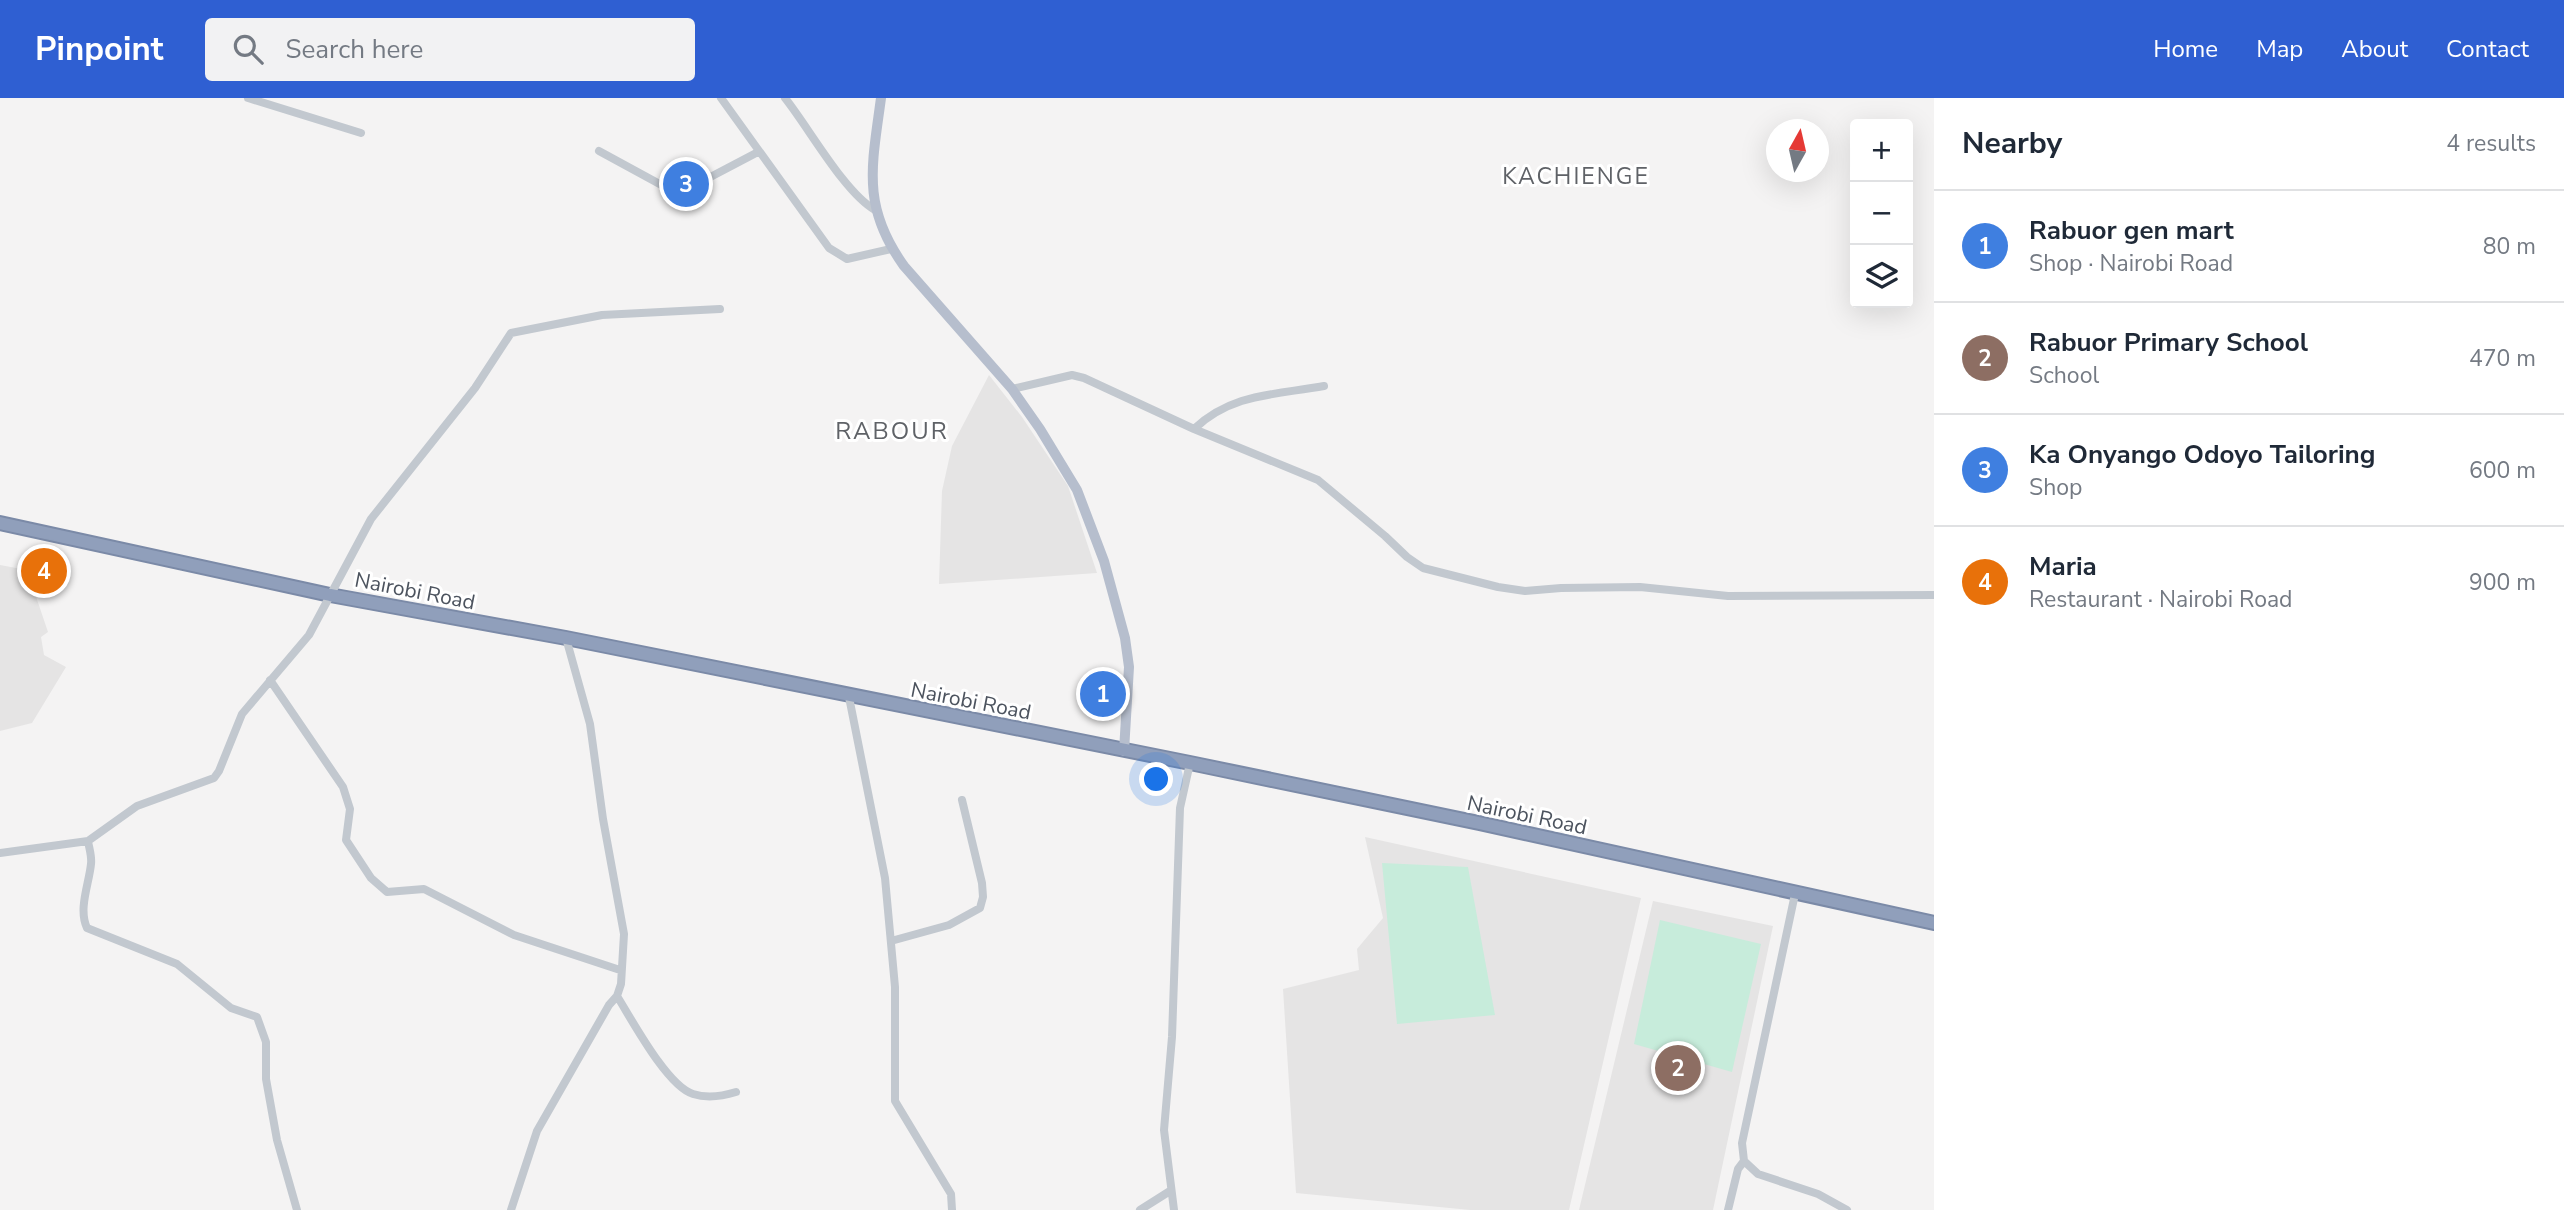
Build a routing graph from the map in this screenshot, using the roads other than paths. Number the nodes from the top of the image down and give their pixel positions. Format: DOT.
graph roads {
  1 [pos="248,98"];
  2 [pos="721,98"];
  3 [pos="785,98"];
  4 [pos="881,98"];
  5 [pos="361,133"];
  6 [pos="599,151"];
  7 [pos="758,152"];
  8 [pos="875,210"];
  9 [pos="891,249"];
  10 [pos="720,309"];
  11 [pos="1324,386"];
  12 [pos="1012,389"];
  13 [pos="1194,429"];
  14 [pos="0,523"];
  15 [pos="330,595"];
  16 [pos="1934,595"];
  17 [pos="566,638"];
  18 [pos="270,680"];
  19 [pos="849,696"];
  20 [pos="1124,751"];
  21 [pos="1190,763"];
  22 [pos="962,800"];
  23 [pos="88,841"];
  24 [pos="0,853"];
  25 [pos="1795,894"];
  26 [pos="1934,923"];
  27 [pos="891,941"];
  28 [pos="620,970"];
  29 [pos="617,996"];
  30 [pos="736,1092"];
  31 [pos="1744,1161"];
  32 [pos="1170,1191"];
  33 [pos="297,1210"];
  34 [pos="511,1210"];
  35 [pos="952,1210"];
  36 [pos="1140,1210"];
  37 [pos="1174,1210"];
  38 [pos="1728,1210"];
  39 [pos="1847,1210"];
  1 -- 5 [label="street"];
  2 -- 7 [label="street"];
  3 -- 8 [label="street"];
  4 -- 8 [label="main road"];
  6 -- 7 [label="street"];
  7 -- 9 [label="street"];
  8 -- 9 [label="main road"];
  9 -- 12 [label="main road"];
  10 -- 15 [label="street"];
  11 -- 13 [label="street"];
  12 -- 13 [label="street"];
  12 -- 20 [label="main road"];
  13 -- 16 [label="street"];
  14 -- 15 [label="highway, Nairobi Road"];
  15 -- 17 [label="highway, Nairobi Road"];
  15 -- 18 [label="street"];
  17 -- 19 [label="highway, Nairobi Road"];
  17 -- 28 [label="street"];
  18 -- 23 [label="street"];
  18 -- 28 [label="street"];
  19 -- 20 [label="highway, Nairobi Road"];
  19 -- 27 [label="street"];
  20 -- 21 [label="highway, Nairobi Road"];
  21 -- 25 [label="highway, Nairobi Road"];
  21 -- 32 [label="street"];
  22 -- 27 [label="street"];
  23 -- 24 [label="street"];
  23 -- 33 [label="street"];
  25 -- 26 [label="highway, Nairobi Road"];
  25 -- 31 [label="street"];
  27 -- 35 [label="street"];
  28 -- 29 [label="street"];
  29 -- 30 [label="street"];
  29 -- 34 [label="street"];
  31 -- 38 [label="street"];
  31 -- 39 [label="street"];
  32 -- 36 [label="street"];
  32 -- 37 [label="street"];
}
